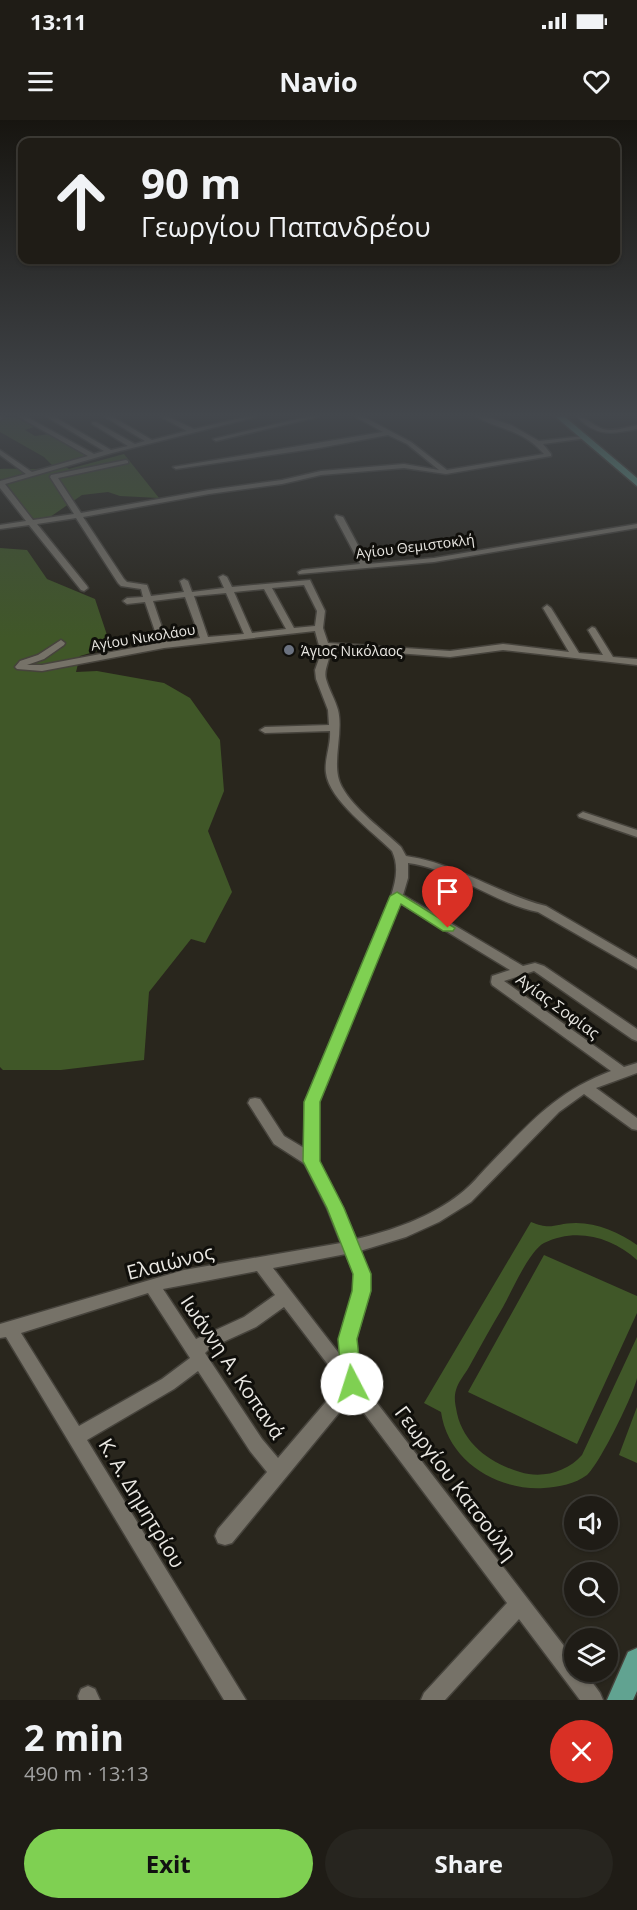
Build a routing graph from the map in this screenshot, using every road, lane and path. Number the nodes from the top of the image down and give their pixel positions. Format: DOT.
graph roads {
  1 [pos="6,491"];
  2 [pos="62,491"];
  3 [pos="217,491"];
  4 [pos="77,515"];
  5 [pos="339,517"];
  6 [pos="32,522"];
  7 [pos="637,526"];
  8 [pos="0,527"];
  9 [pos="366,566"];
  10 [pos="223,577"];
  11 [pos="304,577"];
  12 [pos="184,581"];
  13 [pos="267,586"];
  14 [pos="84,588"];
  15 [pos="227,590"];
  16 [pos="190,594"];
  17 [pos="148,599"];
  18 [pos="126,601"];
  19 [pos="547,608"];
  20 [pos="319,628"];
  21 [pos="592,630"];
  22 [pos="291,631"];
  23 [pos="249,635"];
  24 [pos="205,640"];
  25 [pos="61,643"];
  26 [pos="164,645"];
  27 [pos="324,645"];
  28 [pos="575,654"];
  29 [pos="609,658"];
  30 [pos="637,662"];
  31 [pos="335,728"];
  32 [pos="266,730"];
  33 [pos="583,815"];
  34 [pos="637,834"];
  35 [pos="402,859"];
  36 [pos="397,896"];
  37 [pos="637,965"];
  38 [pos="521,971"];
  39 [pos="637,1036"];
  40 [pos="637,1068"];
  41 [pos="622,1072"];
  42 [pos="584,1087"];
  43 [pos="255,1103"];
  44 [pos="637,1125"];
  45 [pos="312,1161"];
  46 [pos="353,1247"];
  47 [pos="261,1264"];
  48 [pos="153,1286"];
  49 [pos="285,1297"];
  50 [pos="5,1330"];
  51 [pos="197,1356"];
  52 [pos="352,1384"];
  53 [pos="76,1437"];
  54 [pos="278,1472"];
  55 [pos="225,1536"];
  56 [pos="520,1603"];
  57 [pos="637,1660"];
  58 [pos="236,1700"];
  59 [pos="431,1700"];
  60 [pos="593,1700"];
  61 [pos="620,1700"];
  1 -- 6 [label="street"];
  2 -- 4 [label="street"];
  3 -- 4 [label="street"];
  4 -- 6 [label="street"];
  4 -- 17 [label="street"];
  5 -- 9 [label="street"];
  6 -- 8 [label="street"];
  6 -- 14 [label="street"];
  7 -- 9 [label="street, Αγίου Θεμιστοκλή"];
  9 -- 11 [label="street, Αγίου Θεμιστοκλή"];
  10 -- 15 [label="street"];
  11 -- 13 [label="street, Αγίου Θεμιστοκλή"];
  11 -- 20 [label="street"];
  12 -- 16 [label="street"];
  13 -- 15 [label="street, Αγίου Θεμιστοκλή"];
  13 -- 22 [label="street"];
  15 -- 16 [label="street, Αγίου Θεμιστοκλή"];
  15 -- 23 [label="street"];
  16 -- 17 [label="street, Αγίου Θεμιστοκλή"];
  16 -- 24 [label="street"];
  17 -- 18 [label="street, Αγίου Θεμιστοκλή"];
  17 -- 26 [label="street"];
  19 -- 28 [label="street"];
  20 -- 22 [label="street, Αγίου Νικολάου"];
  20 -- 27 [label="street"];
  21 -- 29 [label="street"];
  22 -- 23 [label="street, Αγίου Νικολάου"];
  23 -- 24 [label="street, Αγίου Νικολάου"];
  24 -- 26 [label="street, Αγίου Νικολάου"];
  25 -- 26 [label="street, Αγίου Νικολάου"];
  27 -- 28 [label="street"];
  27 -- 31 [label="street"];
  28 -- 29 [label="street"];
  29 -- 30 [label="street"];
  31 -- 32 [label="street"];
  31 -- 35 [label="street"];
  33 -- 34 [label="street"];
  35 -- 36 [label="street"];
  35 -- 37 [label="street"];
  36 -- 38 [label="street"];
  36 -- 45 [label="street"];
  38 -- 39 [label="street"];
  38 -- 41 [label="street, Αγίας Σοφίας"];
  40 -- 41 [label="street, Ελαιώνος"];
  41 -- 42 [label="street, Ελαιώνος"];
  42 -- 44 [label="street"];
  42 -- 46 [label="street, Ελαιώνος"];
  43 -- 45 [label="street"];
  45 -- 46 [label="street"];
  46 -- 47 [label="street, Ελαιώνος"];
  46 -- 52 [label="street"];
  47 -- 48 [label="street, Ελαιώνος"];
  47 -- 49 [label="street, Γεωργίου Κατσούλη"];
  48 -- 50 [label="street, Ελαιώνος"];
  48 -- 51 [label="street, Ιωάννη Α. Κοπανά"];
  49 -- 51 [label="street"];
  49 -- 52 [label="street, Γεωργίου Κατσούλη"];
  50 -- 53 [label="street, Κ. Α. Δημητρίου"];
  51 -- 53 [label="street"];
  51 -- 54 [label="street, Ιωάννη Α. Κοπανά"];
  52 -- 54 [label="street"];
  52 -- 56 [label="street, Γεωργίου Κατσούλη"];
  53 -- 58 [label="street, Κ. Α. Δημητρίου"];
  54 -- 55 [label="street"];
  56 -- 59 [label="street"];
  56 -- 60 [label="street, Γεωργίου Κατσούλη"];
  57 -- 61 [label="main road"];
}
